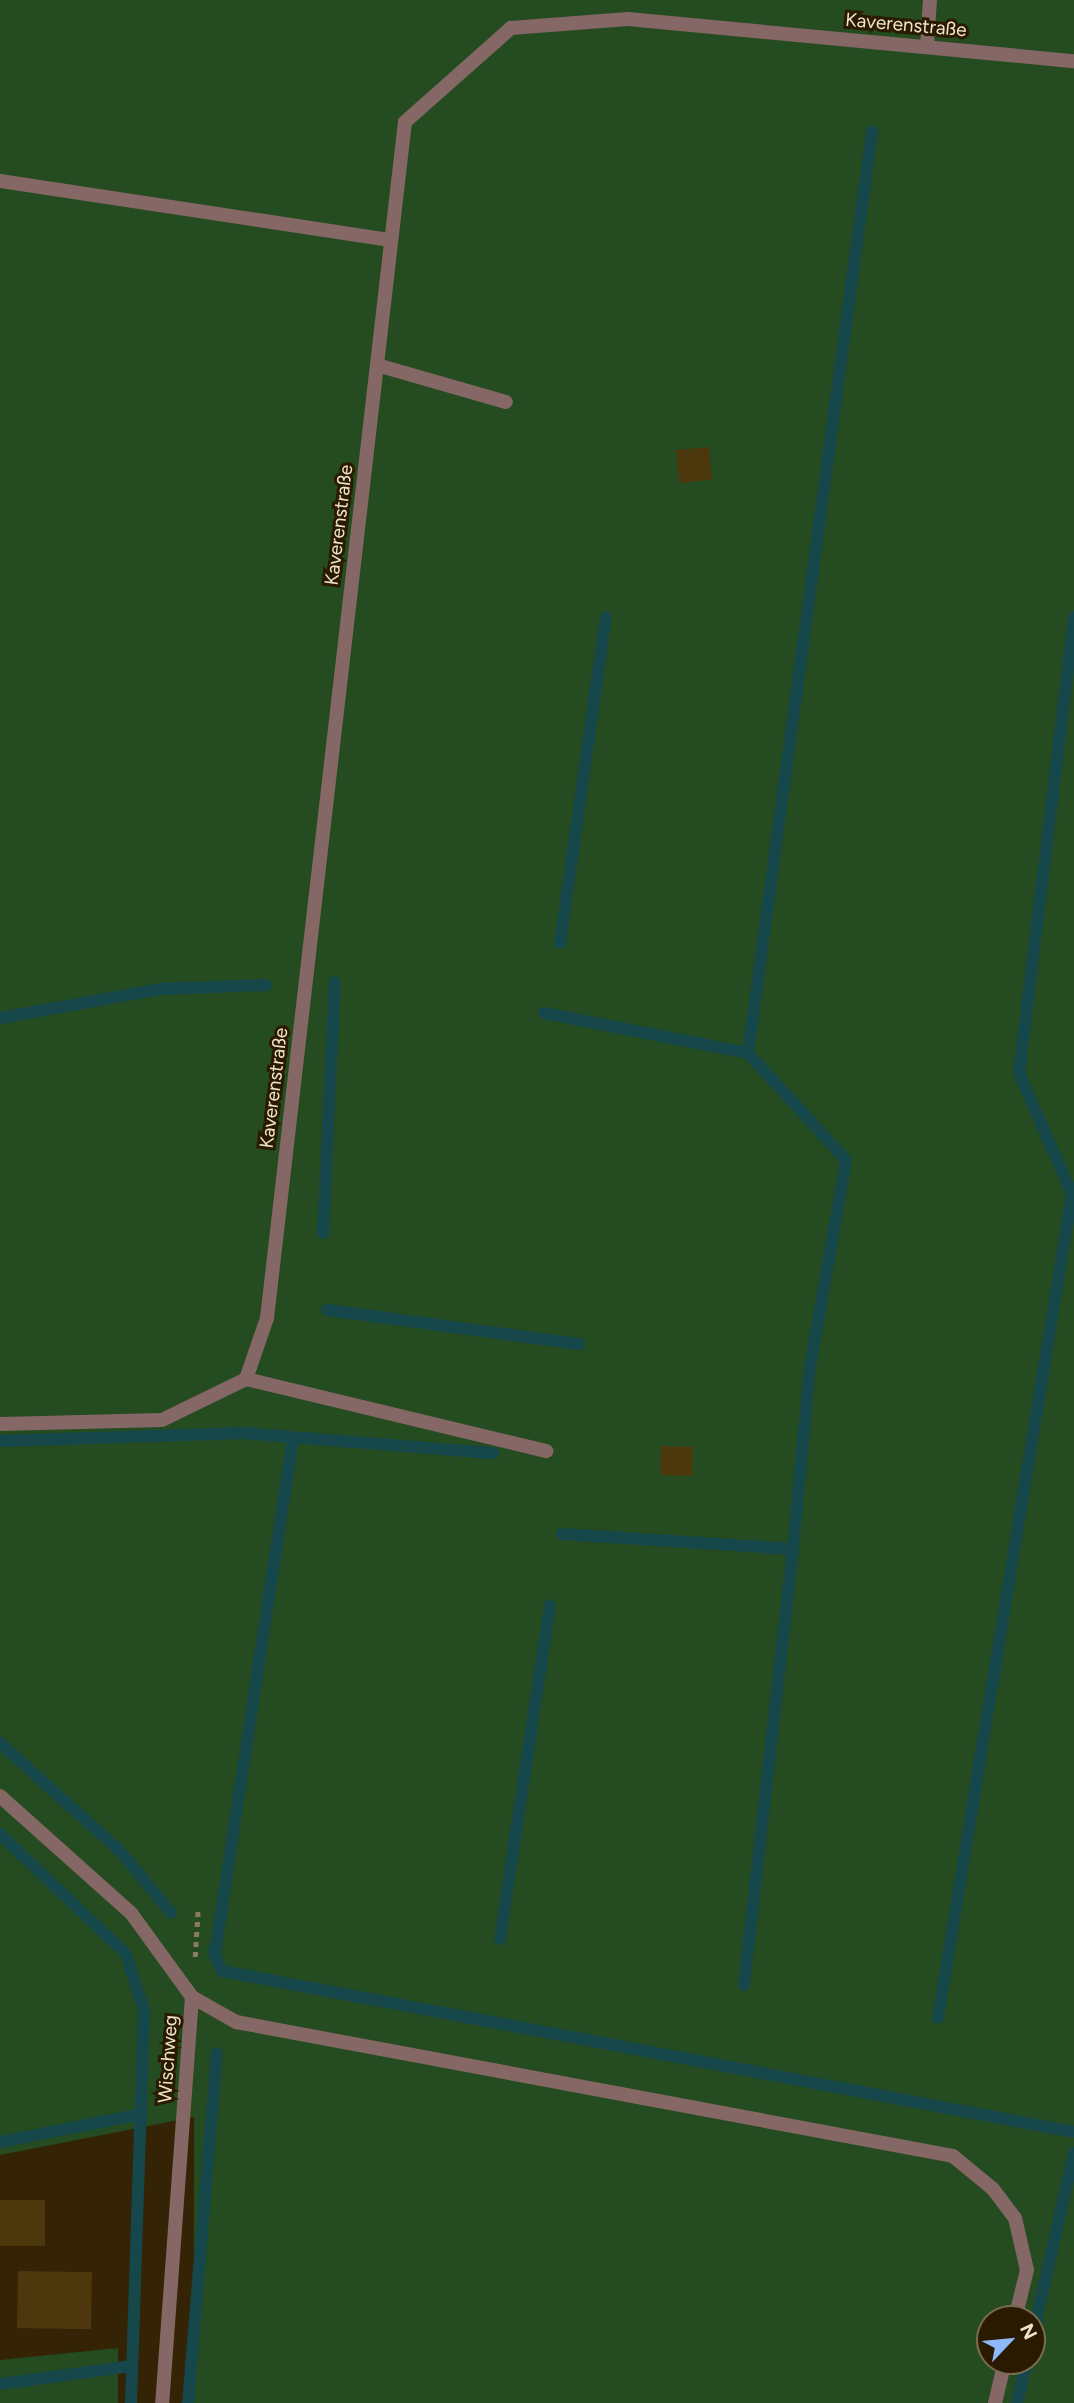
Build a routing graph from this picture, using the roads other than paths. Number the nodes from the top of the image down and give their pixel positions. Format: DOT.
graph roads {
  1 [pos="930,0"];
  2 [pos="927,46"];
  3 [pos="1074,61"];
  4 [pos="0,181"];
  5 [pos="391,240"];
  6 [pos="377,365"];
  7 [pos="506,402"];
  8 [pos="246,1378"];
  9 [pos="0,1424"];
  10 [pos="547,1451"];
  11 [pos="0,1796"];
  12 [pos="192,1997"];
  13 [pos="1018,2305"];
  14 [pos="1002,2375"];
  15 [pos="162,2403"];
  16 [pos="995,2403"];
  1 -- 2 [label="lane"];
  2 -- 3 [label="lane, Kaverenstraße"];
  2 -- 5 [label="lane, Kaverenstraße"];
  4 -- 5 [label="lane"];
  5 -- 6 [label="lane, Kaverenstraße"];
  6 -- 7 [label="lane"];
  6 -- 8 [label="lane, Kaverenstraße"];
  8 -- 9 [label="lane"];
  8 -- 10 [label="lane"];
  11 -- 12 [label="lane, Wischweg"];
  12 -- 13 [label="lane"];
  12 -- 15 [label="lane, Wischweg"];
  14 -- 16 [label="lane"];
}
